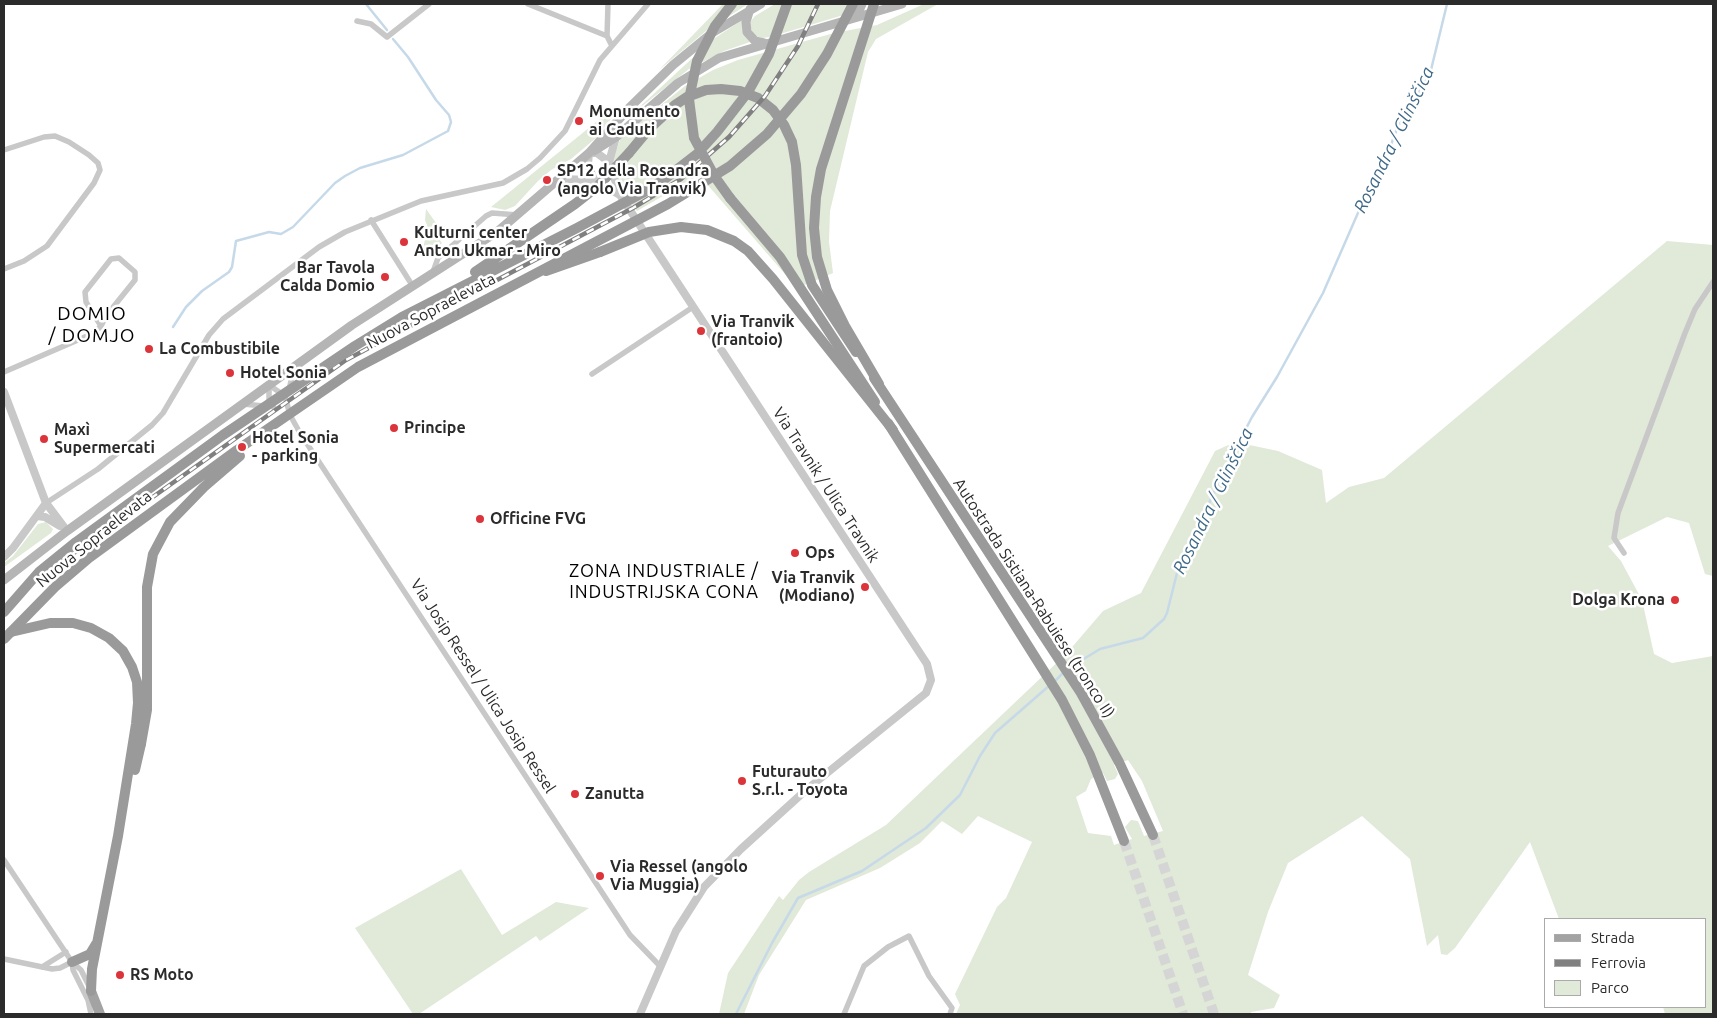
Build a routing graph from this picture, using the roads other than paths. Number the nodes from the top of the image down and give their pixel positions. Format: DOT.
graph roads {
  1 [pos="428,4"];
  2 [pos="528,4"];
  3 [pos="608,4"];
  4 [pos="648,4"];
  5 [pos="732,4"];
  6 [pos="761,4"];
  7 [pos="787,4"];
  8 [pos="853,4"];
  9 [pos="862,4"];
  10 [pos="874,4"];
  11 [pos="902,4"];
  12 [pos="750,9"];
  13 [pos="856,17"];
  14 [pos="357,21"];
  15 [pos="607,36"];
  16 [pos="612,44"];
  17 [pos="765,44"];
  18 [pos="616,137"];
  19 [pos="4,150"];
  20 [pos="589,153"];
  21 [pos="609,162"];
  22 [pos="559,179"];
  23 [pos="594,180"];
  24 [pos="620,195"];
  25 [pos="518,215"];
  26 [pos="371,220"];
  27 [pos="4,270"];
  28 [pos="433,272"];
  29 [pos="535,274"];
  30 [pos="1713,282"];
  31 [pos="412,285"];
  32 [pos="693,307"];
  33 [pos="402,317"];
  34 [pos="101,326"];
  35 [pos="295,366"];
  36 [pos="358,367"];
  37 [pos="4,372"];
  38 [pos="592,374"];
  39 [pos="879,384"];
  40 [pos="269,385"];
  41 [pos="4,392"];
  42 [pos="287,402"];
  43 [pos="243,404"];
  44 [pos="275,409"];
  45 [pos="290,415"];
  46 [pos="893,430"];
  47 [pos="46,503"];
  48 [pos="37,516"];
  49 [pos="67,531"];
  50 [pos="1624,553"];
  51 [pos="4,557"];
  52 [pos="4,580"];
  53 [pos="4,612"];
  54 [pos="4,635"];
  55 [pos="4,639"];
  56 [pos="137,744"];
  57 [pos="1153,835"];
  58 [pos="1124,842"];
  59 [pos="4,860"];
  60 [pos="98,942"];
  61 [pos="66,952"];
  62 [pos="4,959"];
  63 [pos="72,962"];
  64 [pos="660,966"];
  65 [pos="42,967"];
  66 [pos="91,990"];
  67 [pos="92,1014"];
  68 [pos="100,1014"];
  69 [pos="640,1014"];
  70 [pos="844,1014"];
  71 [pos="950,1014"];
  1 -- 14 [label="street"];
  2 -- 15 [label="street"];
  3 -- 15 [label="street"];
  4 -- 16 [label="street"];
  5 -- 46 [label="highway, bridge"];
  6 -- 12 [label="main road"];
  7 -- 33 [label="highway, Nuova Sopraelevata, bridge"];
  8 -- 29 [label="highway, Nuova Sopraelevata, bridge"];
  9 -- 13 [label="main road"];
  10 -- 39 [label="highway, bridge"];
  11 -- 13 [label="main road"];
  12 -- 17 [label="main road"];
  12 -- 20 [label="main road"];
  13 -- 17 [label="main road"];
  15 -- 16 [label="street"];
  16 -- 26 [label="street"];
  17 -- 18 [label="main road"];
  18 -- 20 [label="main road"];
  18 -- 21 [label="street"];
  19 -- 27 [label="street"];
  20 -- 21 [label="street"];
  20 -- 22 [label="main road"];
  20 -- 23 [label="street"];
  21 -- 24 [label="street, Via Travnik / Ulica Travnik"];
  22 -- 23 [label="street, Via Travnik / Ulica Travnik"];
  22 -- 25 [label="main road"];
  23 -- 24 [label="street, Via Travnik / Ulica Travnik"];
  24 -- 32 [label="street, Via Travnik / Ulica Travnik"];
  25 -- 28 [label="main road"];
  25 -- 28 [label="street"];
  26 -- 31 [label="street"];
  26 -- 47 [label="street"];
  28 -- 31 [label="main road"];
  29 -- 36 [label="highway, Nuova Sopraelevata, bridge"];
  29 -- 46 [label="highway, bridge"];
  30 -- 50 [label="street"];
  31 -- 35 [label="main road"];
  32 -- 38 [label="street"];
  32 -- 64 [label="street, Via Travnik / Ulica Travnik"];
  33 -- 39 [label="highway, bridge"];
  33 -- 53 [label="highway, Nuova Sopraelevata, bridge"];
  34 -- 34 [label="street"];
  34 -- 37 [label="street"];
  35 -- 40 [label="main road"];
  35 -- 42 [label="street, Via Josip Ressel / Ulica Josip Ressel"];
  36 -- 55 [label="highway, Nuova Sopraelevata, bridge"];
  36 -- 56 [label="highway, bridge"];
  39 -- 57 [label="highway, Autostrada Sistiana-Rabuiese (tronco II)"];
  40 -- 42 [label="street"];
  40 -- 43 [label="main road"];
  40 -- 44 [label="street"];
  41 -- 47 [label="street"];
  42 -- 45 [label="street, Via Josip Ressel / Ulica Josip Ressel"];
  43 -- 44 [label="street"];
  43 -- 49 [label="main road"];
  44 -- 45 [label="street"];
  45 -- 64 [label="street, Via Josip Ressel / Ulica Josip Ressel"];
  46 -- 58 [label="highway, Autostrada Sistiana-Rabuiese (tronco II)"];
  47 -- 48 [label="street"];
  47 -- 49 [label="street"];
  48 -- 49 [label="street"];
  48 -- 51 [label="street"];
  49 -- 52 [label="main road"];
  54 -- 56 [label="highway, bridge"];
  56 -- 60 [label="highway"];
  59 -- 61 [label="street"];
  60 -- 63 [label="highway"];
  60 -- 66 [label="highway"];
  61 -- 63 [label="street"];
  61 -- 65 [label="street"];
  62 -- 65 [label="street"];
  63 -- 65 [label="street"];
  63 -- 66 [label="street"];
  63 -- 67 [label="street"];
  64 -- 69 [label="street"];
  66 -- 68 [label="main road"];
  70 -- 71 [label="street"];
}
